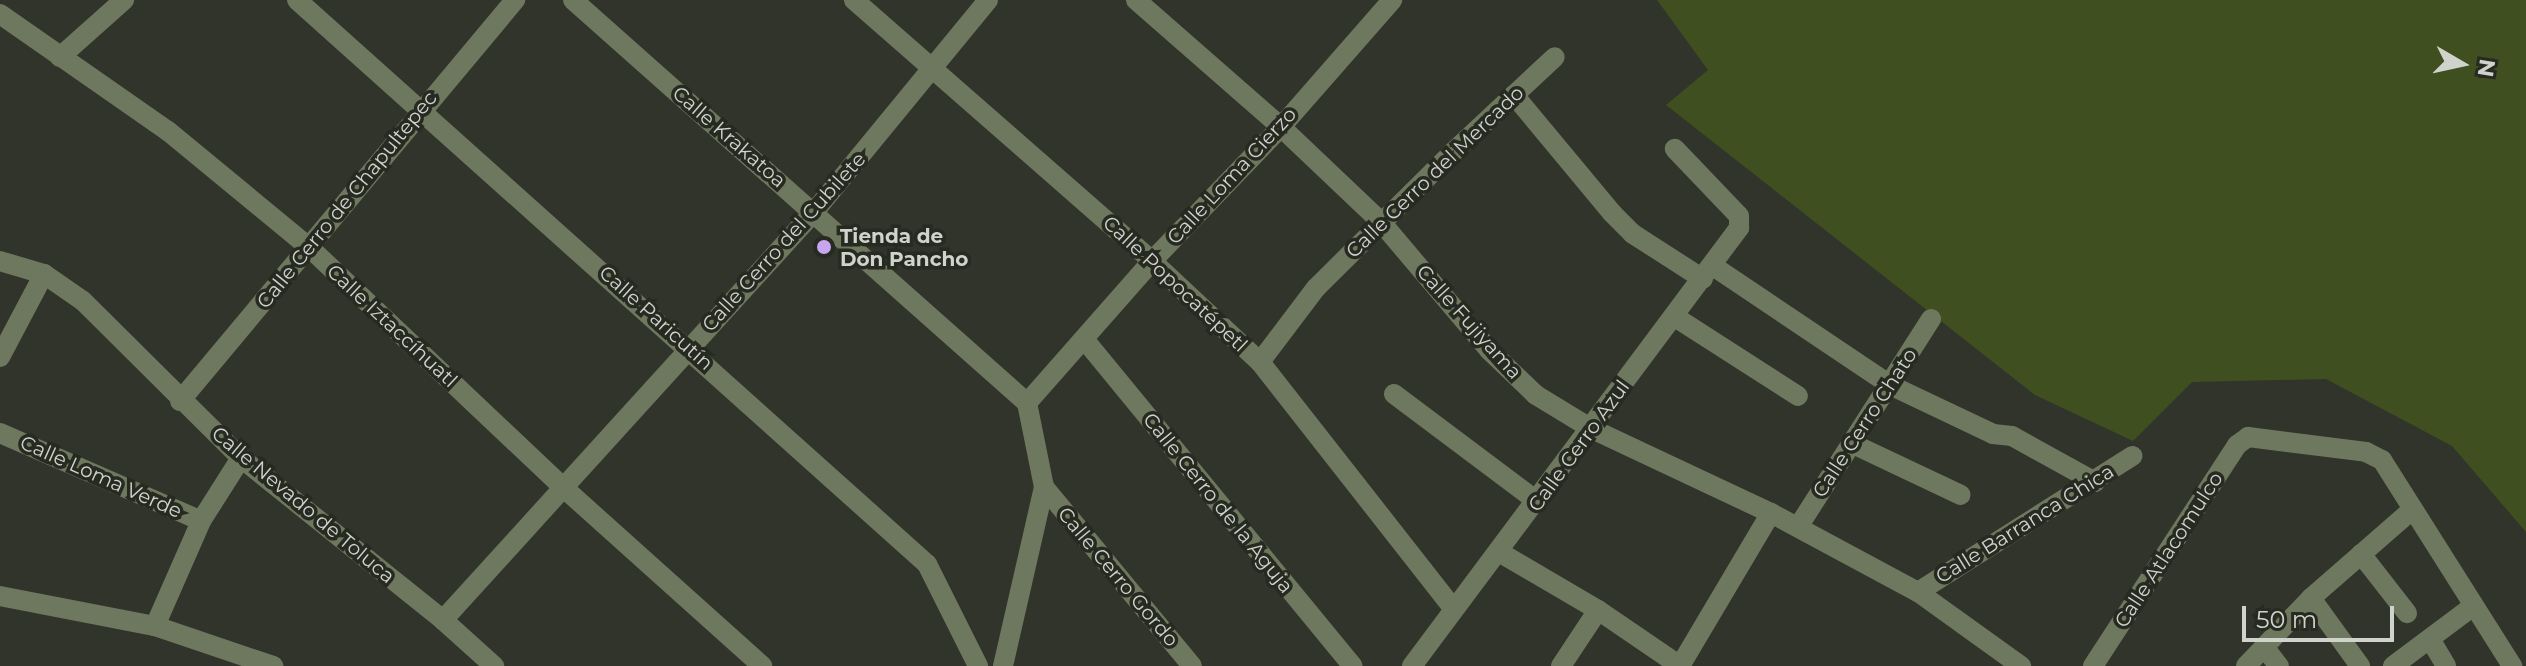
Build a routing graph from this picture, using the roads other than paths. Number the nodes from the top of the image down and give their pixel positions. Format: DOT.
graph roads {
  1 [pos="124,0"];
  2 [pos="297,0"];
  3 [pos="515,0"];
  4 [pos="573,0"];
  5 [pos="854,0"];
  6 [pos="988,0"];
  7 [pos="1136,0"];
  8 [pos="1392,0"];
  9 [pos="0,14"];
  10 [pos="60,57"];
  11 [pos="1555,57"];
  12 [pos="933,67"];
  13 [pos="1514,95"];
  14 [pos="421,109"];
  15 [pos="1281,127"];
  16 [pos="1675,149"];
  17 [pos="814,212"];
  18 [pos="1381,222"];
  19 [pos="311,249"];
  20 [pos="0,261"];
  21 [pos="1152,261"];
  22 [pos="1708,272"];
  23 [pos="44,274"];
  24 [pos="1675,317"];
  25 [pos="1931,319"];
  26 [pos="1084,339"];
  27 [pos="688,347"];
  28 [pos="0,357"];
  29 [pos="1260,362"];
  30 [pos="1890,385"];
  31 [pos="1394,394"];
  32 [pos="1798,396"];
  33 [pos="180,401"];
  34 [pos="1027,403"];
  35 [pos="1590,428"];
  36 [pos="0,433"];
  37 [pos="1853,444"];
  38 [pos="2132,456"];
  39 [pos="241,458"];
  40 [pos="2095,482"];
  41 [pos="1044,487"];
  42 [pos="565,489"];
  43 [pos="1961,495"];
  44 [pos="1538,502"];
  45 [pos="2413,509"];
  46 [pos="1771,513"];
  47 [pos="201,521"];
  48 [pos="1798,527"];
  49 [pos="1499,552"];
  50 [pos="2361,554"];
  51 [pos="1918,592"];
  52 [pos="0,596"];
  53 [pos="2311,598"];
  54 [pos="2472,607"];
  55 [pos="1454,609"];
  56 [pos="1598,610"];
  57 [pos="2407,613"];
  58 [pos="443,620"];
  59 [pos="155,626"];
  60 [pos="2430,639"];
  61 [pos="2264,647"];
  62 [pos="1994,659"];
  63 [pos="273,666"];
  64 [pos="494,666"];
  65 [pos="762,666"];
  66 [pos="978,666"];
  67 [pos="1003,666"];
  68 [pos="1192,666"];
  69 [pos="1353,666"];
  70 [pos="1412,666"];
  71 [pos="1561,666"];
  72 [pos="1680,666"];
  73 [pos="2021,666"];
  74 [pos="2093,666"];
  75 [pos="2246,666"];
  76 [pos="2279,666"];
  77 [pos="2360,666"];
  78 [pos="2393,666"];
  79 [pos="2446,666"];
  80 [pos="2512,666"];
  1 -- 10 [label="street"];
  2 -- 14 [label="street, Calle Paricutín"];
  3 -- 14 [label="street, Calle Cerro de Chapultepec"];
  4 -- 17 [label="street, Calle Krakatoa"];
  5 -- 12 [label="street, Calle Popocatépetl"];
  6 -- 12 [label="street, Calle Cerro del Cubilete"];
  7 -- 15 [label="street, Calle Fujiyama"];
  8 -- 15 [label="street, Calle Loma Cierzo"];
  9 -- 10 [label="street, Calle Iztaccíhuatl"];
  10 -- 19 [label="street, Calle Iztaccíhuatl"];
  11 -- 13 [label="street, Calle Cerro del Mercado"];
  12 -- 17 [label="street, Calle Cerro del Cubilete"];
  12 -- 21 [label="street, Calle Popocatépetl"];
  13 -- 18 [label="street, Calle Cerro del Mercado"];
  13 -- 22 [label="street"];
  14 -- 19 [label="street, Calle Cerro de Chapultepec"];
  14 -- 27 [label="street, Calle Paricutín"];
  15 -- 18 [label="street, Calle Fujiyama"];
  15 -- 21 [label="street, Calle Loma Cierzo"];
  16 -- 22 [label="street, Calle Cerro Azul"];
  17 -- 27 [label="street, Calle Cerro del Cubilete"];
  17 -- 34 [label="street, Calle Krakatoa"];
  18 -- 29 [label="street, Calle Cerro del Mercado"];
  18 -- 35 [label="street, Calle Fujiyama"];
  19 -- 33 [label="street, Calle Cerro de Chapultepec"];
  19 -- 42 [label="street, Calle Iztaccíhuatl"];
  20 -- 23 [label="street, Calle Nevado de Toluca"];
  21 -- 26 [label="street, Calle Loma Cierzo"];
  21 -- 29 [label="street, Calle Popocatépetl"];
  22 -- 24 [label="street, Calle Cerro Azul"];
  22 -- 30 [label="street"];
  23 -- 28 [label="street"];
  23 -- 33 [label="street, Calle Nevado de Toluca"];
  24 -- 32 [label="street"];
  24 -- 35 [label="street, Calle Cerro Azul"];
  25 -- 30 [label="street, Calle Cerro Chato"];
  26 -- 34 [label="street, Calle Loma Cierzo"];
  26 -- 69 [label="street, Calle Cerro de la Aguja"];
  27 -- 42 [label="street, Calle Cerro del Cubilete"];
  27 -- 66 [label="street, Calle Paricutín"];
  29 -- 55 [label="street, Calle Popocatépetl"];
  30 -- 37 [label="street, Calle Cerro Chato"];
  30 -- 40 [label="street"];
  31 -- 44 [label="street"];
  33 -- 39 [label="street, Calle Nevado de Toluca"];
  34 -- 41 [label="street"];
  35 -- 44 [label="street, Calle Cerro Azul"];
  35 -- 46 [label="street, Calle Fujiyama"];
  36 -- 47 [label="street, Calle Loma Verde"];
  37 -- 43 [label="street"];
  37 -- 48 [label="street, Calle Cerro Chato"];
  38 -- 40 [label="street, Calle Barranca Chica"];
  39 -- 47 [label="street"];
  39 -- 58 [label="street, Calle Nevado de Toluca"];
  40 -- 51 [label="street, Calle Barranca Chica"];
  41 -- 67 [label="street"];
  41 -- 68 [label="street, Calle Cerro Gordo"];
  42 -- 58 [label="street, Calle Cerro del Cubilete"];
  42 -- 65 [label="street, Calle Iztaccíhuatl"];
  44 -- 49 [label="street, Calle Cerro Azul"];
  45 -- 50 [label="street"];
  45 -- 54 [label="street"];
  45 -- 74 [label="street, Calle Atlacomulco"];
  46 -- 48 [label="street, Calle Fujiyama"];
  46 -- 72 [label="street"];
  47 -- 59 [label="street"];
  48 -- 51 [label="street, Calle Fujiyama"];
  49 -- 55 [label="street, Calle Cerro Azul"];
  49 -- 56 [label="street"];
  50 -- 53 [label="street"];
  50 -- 57 [label="street"];
  51 -- 62 [label="street, Calle Fujiyama"];
  52 -- 59 [label="street"];
  53 -- 61 [label="street"];
  53 -- 77 [label="street"];
  54 -- 60 [label="street"];
  54 -- 80 [label="street"];
  55 -- 70 [label="street, Calle Cerro Azul"];
  56 -- 71 [label="street"];
  56 -- 72 [label="street"];
  58 -- 64 [label="street, Calle Nevado de Toluca"];
  59 -- 63 [label="street"];
  60 -- 78 [label="street"];
  60 -- 79 [label="street"];
  61 -- 75 [label="street"];
  61 -- 76 [label="street"];
  62 -- 73 [label="street, Calle Fujiyama"];
}
